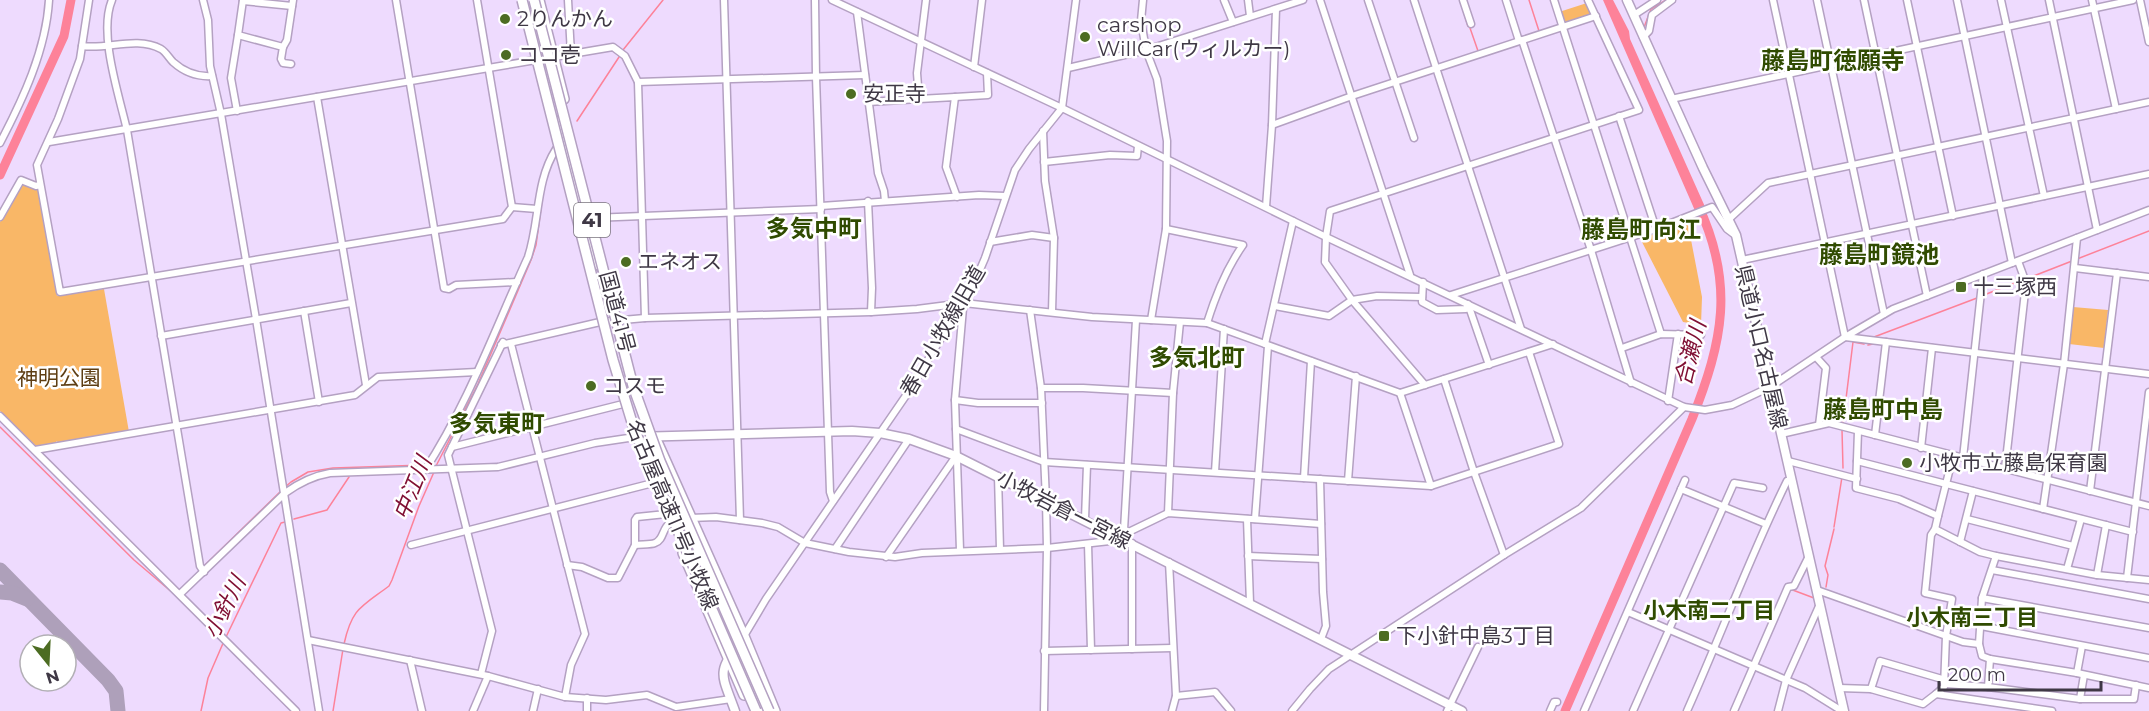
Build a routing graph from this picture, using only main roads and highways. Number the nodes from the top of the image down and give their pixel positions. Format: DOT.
graph roads {
  1 [pos="520,0"];
  2 [pos="528,0"];
  3 [pos="534,0"];
  4 [pos="539,0"];
  5 [pos="1627,0"];
  6 [pos="562,171"];
  7 [pos="602,268"];
  8 [pos="635,437"];
  9 [pos="656,437"];
  10 [pos="718,624"];
  11 [pos="744,636"];
  12 [pos="740,646"];
  13 [pos="728,658"];
  14 [pos="1448,708"];
  15 [pos="735,711"];
  16 [pos="754,711"];
  17 [pos="764,711"];
  18 [pos="769,711"];
  19 [pos="775,711"];
  20 [pos="1462,711"];
  21 [pos="1843,711"];
  1 -- 6 [label="highway, 国道41号 / 41"];
  1 -- 10 [label="highway, 名古屋高速11号小牧線, bridge"];
  2 -- 7 [label="highway"];
  3 -- 7 [label="highway, 名古屋高速11号小牧線, bridge"];
  4 -- 9 [label="highway, 国道41号 / 41"];
  5 -- 21 [label="main road, 県道小口名古屋線"];
  6 -- 8 [label="highway, 国道41号 / 41"];
  6 -- 10 [label="highway, bridge"];
  7 -- 12 [label="highway, 名古屋高速11号小牧線, bridge"];
  8 -- 9 [label="main road, 小牧岩倉一宮線"];
  8 -- 13 [label="highway, 国道41号 / 41"];
  9 -- 11 [label="highway, 国道41号 / 41"];
  9 -- 14 [label="main road, 小牧岩倉一宮線"];
  10 -- 16 [label="highway, 名古屋高速11号小牧線, bridge"];
  11 -- 13 [label="main road"];
  11 -- 19 [label="highway, 国道41号 / 41"];
  12 -- 17 [label="highway"];
  12 -- 18 [label="highway, 名古屋高速11号小牧線, bridge"];
  13 -- 15 [label="main road"];
  13 -- 16 [label="highway, 国道41号 / 41"];
  14 -- 20 [label="main road, 小牧岩倉一宮線"];
}
